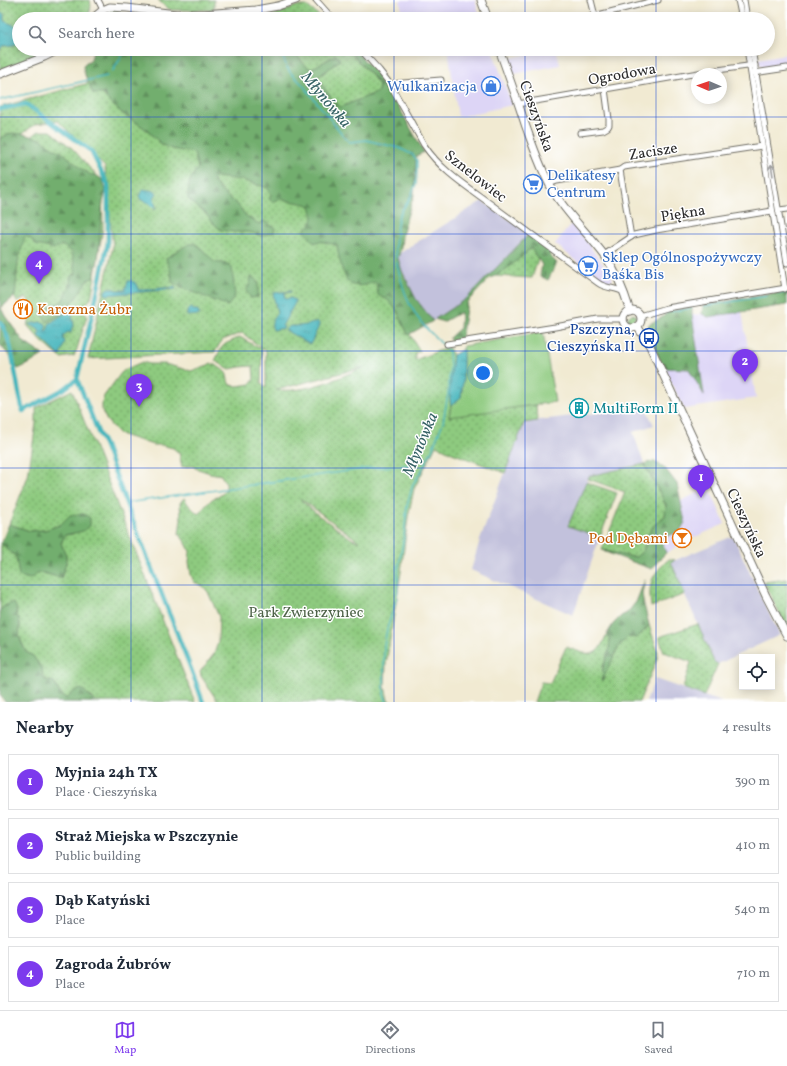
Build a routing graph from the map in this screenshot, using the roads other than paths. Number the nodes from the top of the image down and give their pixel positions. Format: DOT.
graph roads {
  1 [pos="98,0"];
  2 [pos="296,0"];
  3 [pos="316,0"];
  4 [pos="481,0"];
  5 [pos="591,0"];
  6 [pos="658,0"];
  7 [pos="738,0"];
  8 [pos="744,0"];
  9 [pos="280,3"];
  10 [pos="102,10"];
  11 [pos="159,12"];
  12 [pos="227,12"];
  13 [pos="327,12"];
  14 [pos="485,12"];
  15 [pos="594,12"];
  16 [pos="611,12"];
  17 [pos="741,12"];
  18 [pos="746,12"];
  19 [pos="46,56"];
  20 [pos="366,56"];
  21 [pos="501,56"];
  22 [pos="749,56"];
  23 [pos="752,56"];
  24 [pos="752,65"];
  25 [pos="787,68"];
  26 [pos="754,73"];
  27 [pos="0,74"];
  28 [pos="441,80"];
  29 [pos="390,84"];
  30 [pos="605,89"];
  31 [pos="518,104"];
  32 [pos="580,133"];
  33 [pos="762,146"];
  34 [pos="620,170"];
  35 [pos="549,184"];
  36 [pos="787,209"];
  37 [pos="775,211"];
  38 [pos="631,237"];
  39 [pos="604,255"];
  40 [pos="787,263"];
  41 [pos="618,278"];
  42 [pos="612,288"];
  43 [pos="786,288"];
  44 [pos="624,292"];
  45 [pos="630,311"];
  46 [pos="640,316"];
  47 [pos="624,319"];
  48 [pos="637,326"];
  49 [pos="447,344"];
  50 [pos="787,636"];
  1 -- 10 [label="street"];
  2 -- 9 [label="main road"];
  3 -- 13 [label="street"];
  4 -- 14 [label="main road"];
  5 -- 15 [label="street"];
  6 -- 16 [label="street"];
  7 -- 17 [label="street"];
  8 -- 18 [label="street"];
  9 -- 12 [label="main road"];
  10 -- 11 [label="main road"];
  19 -- 27 [label="main road"];
  20 -- 29 [label="street, Sznelowiec"];
  21 -- 31 [label="main road, Cieszyńska"];
  22 -- 24 [label="street"];
  23 -- 24 [label="street"];
  24 -- 26 [label="street"];
  24 -- 30 [label="street, Ogrodowa"];
  25 -- 26 [label="street"];
  26 -- 33 [label="street"];
  37 -- 26 [label="street, one-way"];
  28 -- 29 [label="street"];
  29 -- 42 [label="street, Sznelowiec"];
  30 -- 31 [label="street, Ogrodowa"];
  30 -- 32 [label="street"];
  31 -- 35 [label="main road, Cieszyńska"];
  33 -- 34 [label="street, Zacisze"];
  33 -- 37 [label="street"];
  34 -- 35 [label="street, Zacisze"];
  34 -- 38 [label="street"];
  35 -- 39 [label="main road, Cieszyńska"];
  36 -- 37 [label="street, Piękna"];
  37 -- 38 [label="street, Piękna"];
  37 -- 40 [label="street"];
  37 -- 43 [label="street"];
  38 -- 39 [label="street, Piękna"];
  39 -- 41 [label="main road, Cieszyńska"];
  41 -- 42 [label="street"];
  41 -- 44 [label="main road, Cieszyńska"];
  42 -- 44 [label="street, Sznelowiec"];
  43 -- 46 [label="street"];
  44 -- 45 [label="main road, Cieszyńska"];
  45 -- 46 [label="main road"];
  45 -- 47 [label="main road"];
  46 -- 48 [label="main road"];
  47 -- 48 [label="main road"];
  47 -- 49 [label="street"];
  48 -- 50 [label="main road, Cieszyńska"];
}
